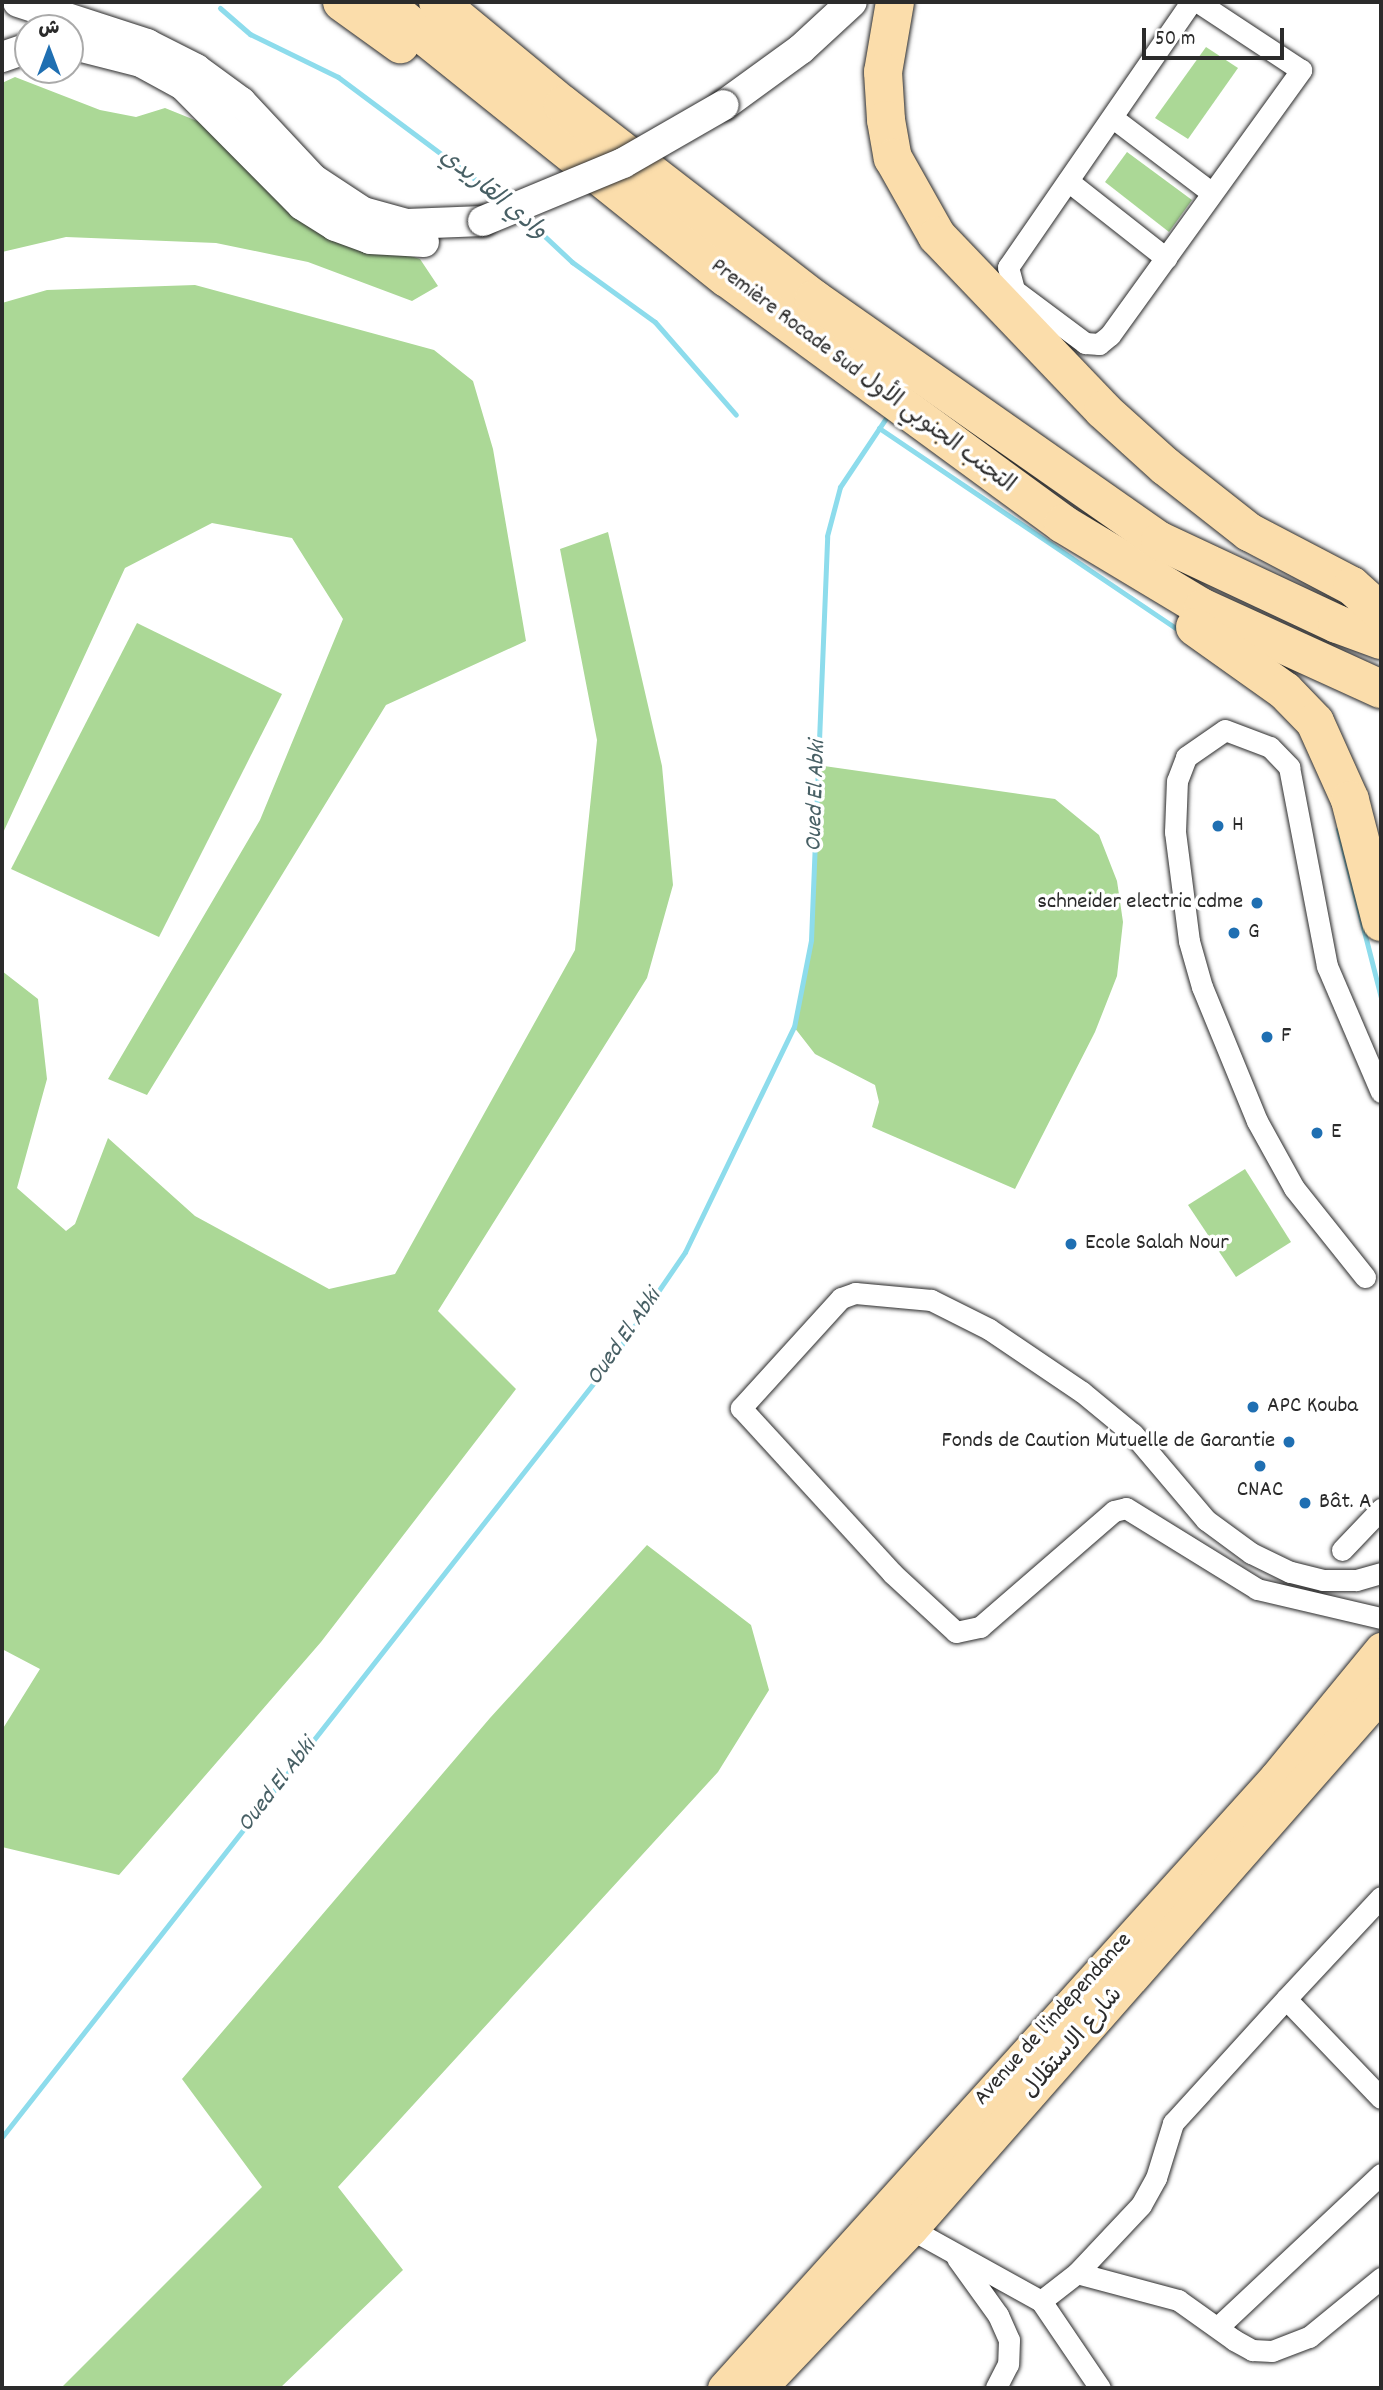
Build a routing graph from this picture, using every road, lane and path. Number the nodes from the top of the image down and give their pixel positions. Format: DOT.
graph roads {
  1 [pos="18,2"];
  2 [pos="342,2"];
  3 [pos="382,2"];
  4 [pos="438,2"];
  5 [pos="852,2"];
  6 [pos="895,2"];
  7 [pos="1191,2"];
  8 [pos="1198,2"];
  9 [pos="84,48"];
  10 [pos="490,88"];
  11 [pos="1113,118"];
  12 [pos="1068,181"];
  13 [pos="1212,193"];
  14 [pos="483,221"];
  15 [pos="1166,258"];
  16 [pos="819,345"];
  17 [pos="1381,612"];
  18 [pos="1381,640"];
  19 [pos="1381,689"];
  20 [pos="1381,922"];
  21 [pos="1381,1090"];
  22 [pos="1365,1277"];
  23 [pos="1381,1509"];
  24 [pos="1342,1550"];
  25 [pos="1381,1573"];
  26 [pos="1381,1618"];
  27 [pos="1381,1649"];
  28 [pos="1381,1694"];
  29 [pos="1381,1897"];
  30 [pos="1286,1999"];
  31 [pos="1381,2098"];
  32 [pos="1381,2174"];
  33 [pos="911,2230"];
  34 [pos="954,2253"];
  35 [pos="1077,2273"];
  36 [pos="1381,2278"];
  37 [pos="1041,2301"];
  38 [pos="1219,2326"];
  39 [pos="724,2388"];
  40 [pos="760,2388"];
  41 [pos="996,2388"];
  42 [pos="1100,2388"];
  1 -- 14 [label="street"];
  2 -- 10 [label="highway"];
  3 -- 10 [label="highway, Première Rocade Sud التجنب الجنوبي الأول"];
  4 -- 18 [label="highway, Première Rocade Sud التجنب الجنوبي الأول"];
  5 -- 14 [label="street, bridge"];
  6 -- 17 [label="highway"];
  7 -- 11 [label="street"];
  8 -- 13 [label="street"];
  9 -- 14 [label="street"];
  10 -- 16 [label="highway, Première Rocade Sud التجنب الجنوبي الأول"];
  11 -- 12 [label="street"];
  11 -- 13 [label="street"];
  12 -- 15 [label="street"];
  12 -- 15 [label="street"];
  13 -- 15 [label="street"];
  16 -- 19 [label="highway, Première Rocade Sud التجنب الجنوبي الأول"];
  16 -- 20 [label="highway"];
  21 -- 22 [label="street"];
  23 -- 24 [label="street"];
  25 -- 26 [label="street"];
  27 -- 39 [label="main road, Avenue de l'independance"];
  28 -- 33 [label="main road, شارع الاستقلال"];
  29 -- 30 [label="street"];
  30 -- 31 [label="street"];
  30 -- 35 [label="street"];
  32 -- 38 [label="street"];
  33 -- 34 [label="street"];
  33 -- 40 [label="main road, شارع الاستقلال"];
  34 -- 37 [label="street"];
  34 -- 41 [label="street"];
  35 -- 37 [label="street"];
  35 -- 38 [label="street"];
  36 -- 38 [label="street"];
  37 -- 42 [label="street"];
}
